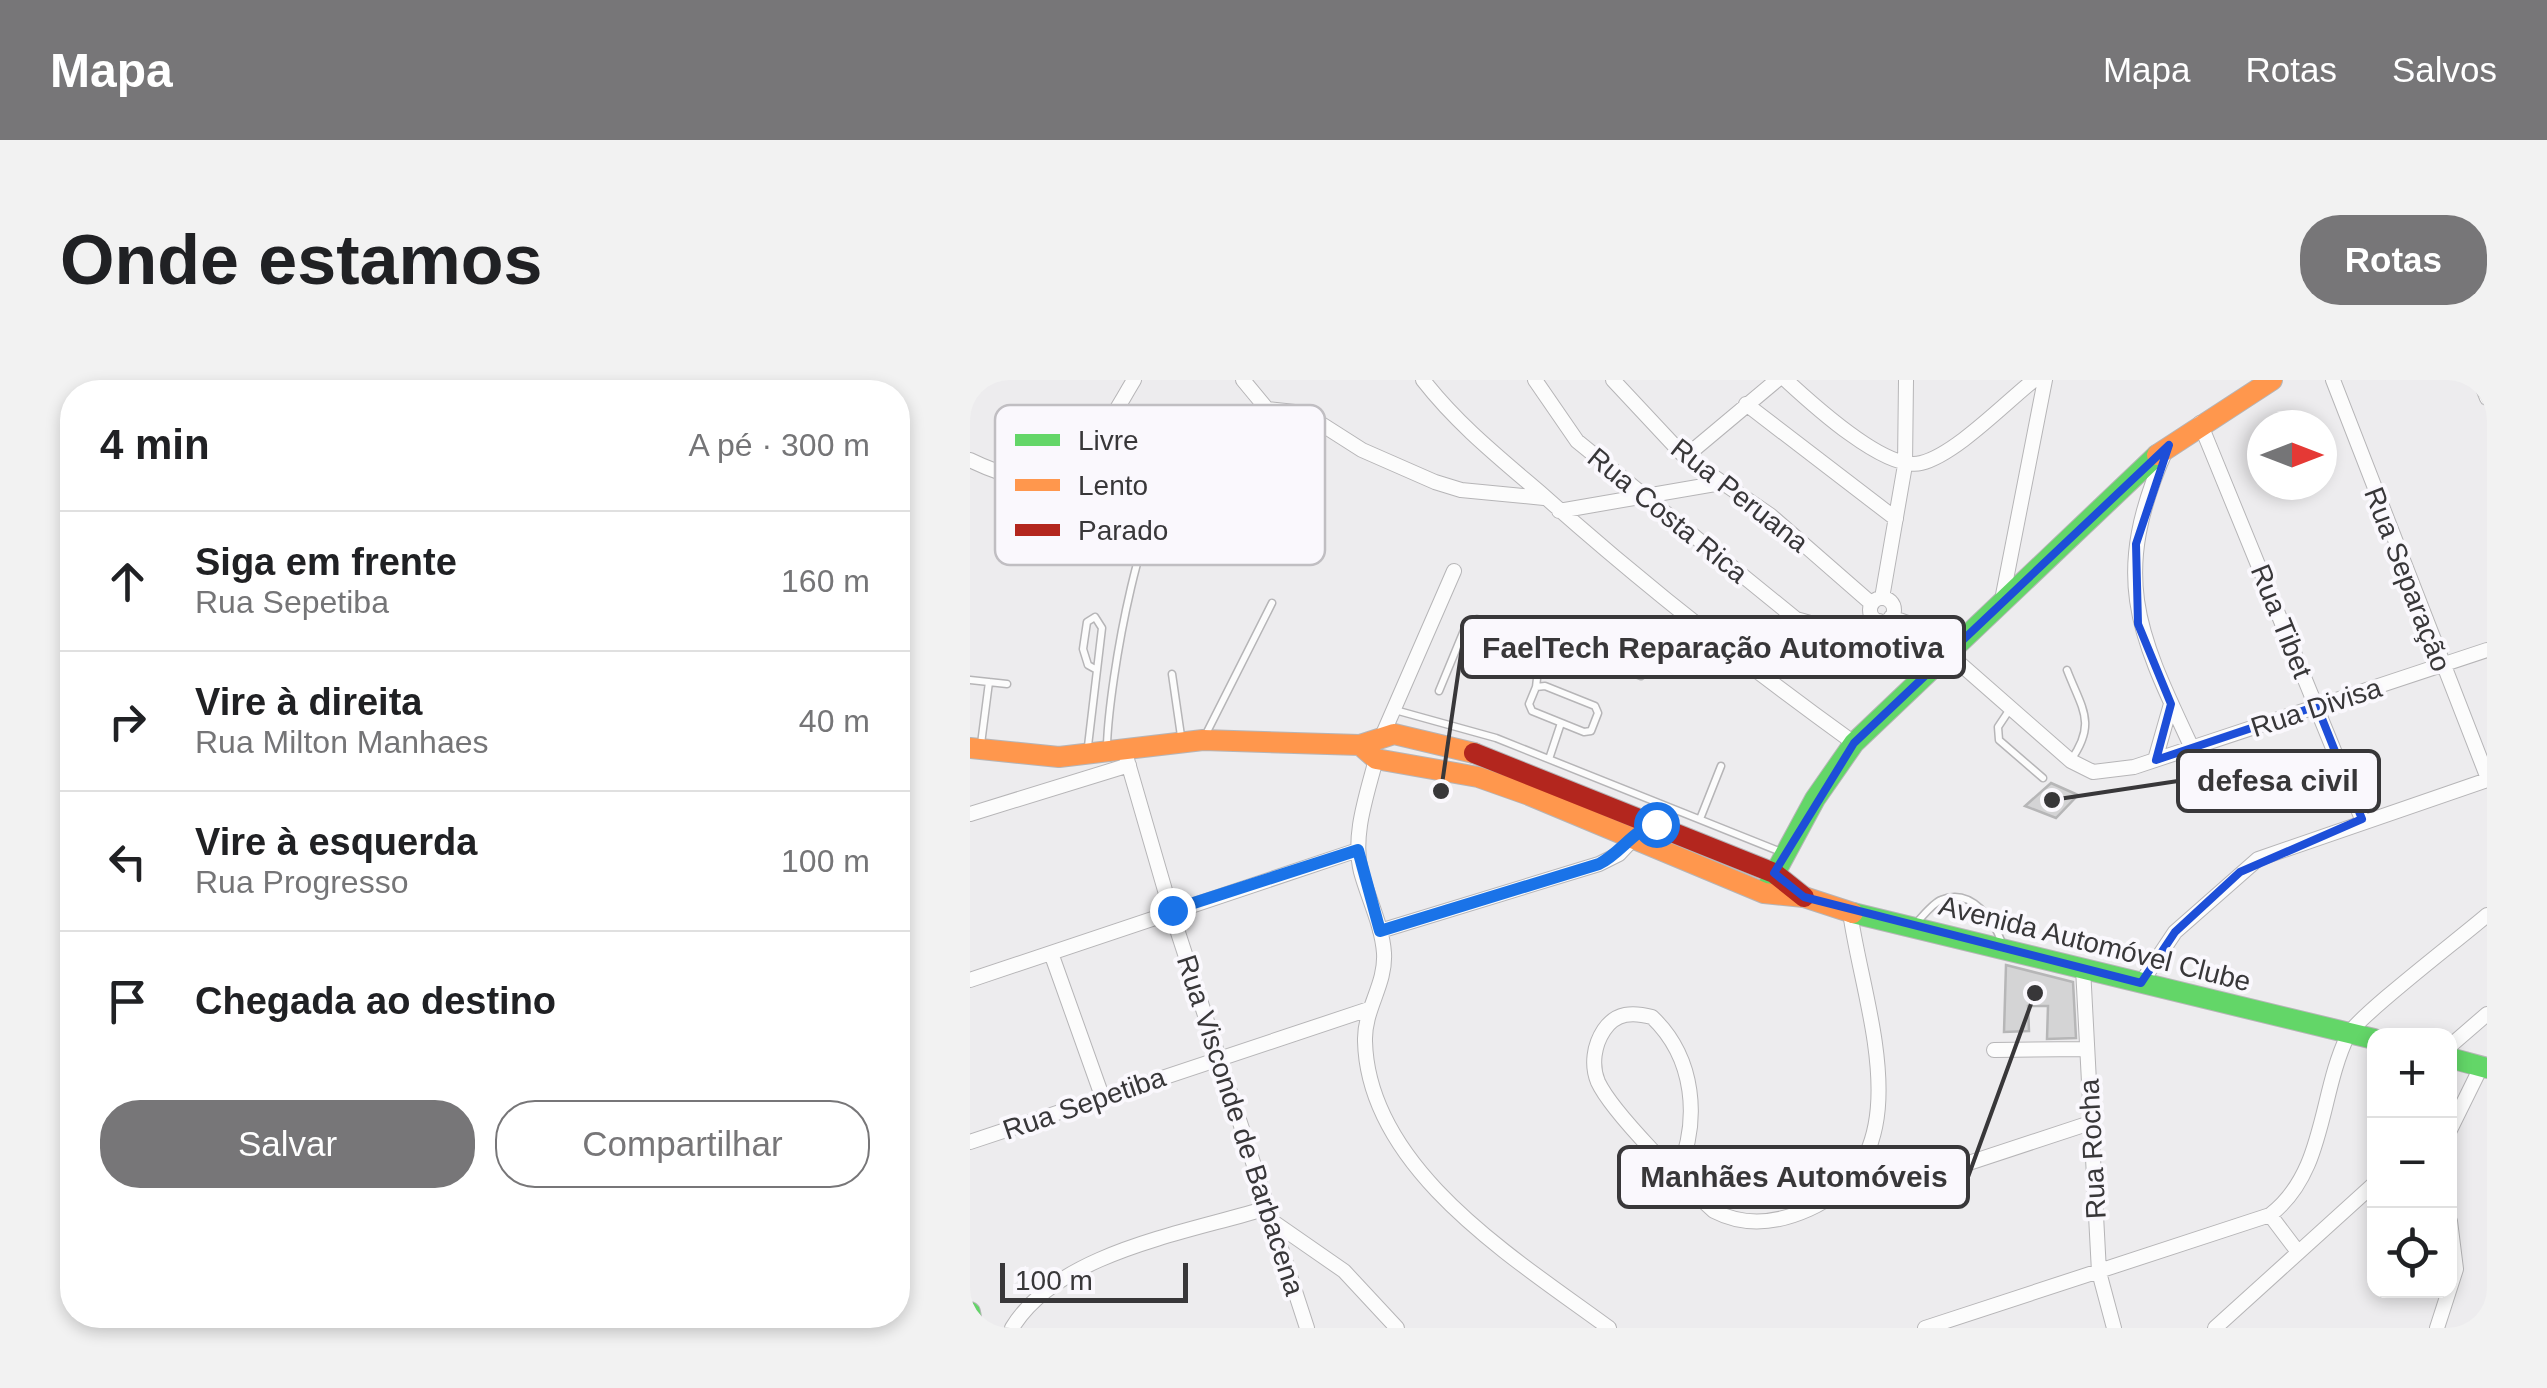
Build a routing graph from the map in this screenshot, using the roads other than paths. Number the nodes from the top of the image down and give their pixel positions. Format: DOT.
graph roads {
  1 [pos="1134,380"];
  2 [pos="1244,380"];
  3 [pos="1424,380"];
  4 [pos="1535,380"];
  5 [pos="1613,380"];
  6 [pos="1777,380"];
  7 [pos="1786,380"];
  8 [pos="1906,380"];
  9 [pos="2034,380"];
  10 [pos="2044,380"];
  11 [pos="2272,380"];
  12 [pos="2333,380"];
  13 [pos="2480,380"];
  14 [pos="2487,398"];
  15 [pos="1746,404"];
  16 [pos="1119,405"];
  17 [pos="1265,405"];
  18 [pos="2200,423"];
  19 [pos="1325,426"];
  20 [pos="2168,445"];
  21 [pos="1686,457"];
  22 [pos="970,460"];
  23 [pos="1905,465"];
  24 [pos="995,469"];
  25 [pos="1722,482"];
  26 [pos="1646,496"];
  27 [pos="1545,498"];
  28 [pos="1558,510"];
  29 [pos="1896,519"];
  30 [pos="1137,565"];
  31 [pos="1454,571"];
  32 [pos="1877,601"];
  33 [pos="1272,603"];
  34 [pos="2000,606"];
  35 [pos="1885,619"];
  36 [pos="1542,636"];
  37 [pos="1955,648"];
  38 [pos="2487,650"];
  39 [pos="2442,667"];
  40 [pos="1097,670"];
  41 [pos="2067,670"];
  42 [pos="1172,674"];
  43 [pos="1641,676"];
  44 [pos="970,680"];
  45 [pos="989,682"];
  46 [pos="1007,684"];
  47 [pos="1536,687"];
  48 [pos="1439,691"];
  49 [pos="2171,704"];
  50 [pos="2317,706"];
  51 [pos="2010,708"];
  52 [pos="1394,710"];
  53 [pos="1562,723"];
  54 [pos="1383,734"];
  55 [pos="1203,740"];
  56 [pos="1182,742"];
  57 [pos="1854,743"];
  58 [pos="2192,748"];
  59 [pos="975,750"];
  60 [pos="1368,752"];
  61 [pos="1112,755"];
  62 [pos="2155,760"];
  63 [pos="2071,762"];
  64 [pos="1721,766"];
  65 [pos="1538,776"];
  66 [pos="2043,778"];
  67 [pos="2487,778"];
  68 [pos="970,814"];
  69 [pos="1700,820"];
  70 [pos="2362,820"];
  71 [pos="1656,824"];
  72 [pos="1633,838"];
  73 [pos="1358,850"];
  74 [pos="1784,853"];
  75 [pos="1774,873"];
  76 [pos="1764,893"];
  77 [pos="1804,897"];
  78 [pos="1172,910"];
  79 [pos="1850,912"];
  80 [pos="2487,915"];
  81 [pos="1912,927"];
  82 [pos="1380,931"];
  83 [pos="2004,949"];
  84 [pos="1052,953"];
  85 [pos="2083,968"];
  86 [pos="970,980"];
  87 [pos="2142,982"];
  88 [pos="1369,1010"];
  89 [pos="2487,1014"];
  90 [pos="2349,1032"];
  91 [pos="2367,1037"];
  92 [pos="2457,1040"];
  93 [pos="2087,1048"];
  94 [pos="1994,1050"];
  95 [pos="1218,1058"];
  96 [pos="2457,1060"];
  97 [pos="2484,1068"];
  98 [pos="1102,1096"];
  99 [pos="2457,1118"];
  100 [pos="2090,1123"];
  101 [pos="970,1142"];
  102 [pos="1678,1172"];
  103 [pos="1905,1184"];
  104 [pos="2367,1190"];
  105 [pos="1270,1215"];
  106 [pos="2270,1215"];
  107 [pos="2298,1252"];
  108 [pos="2099,1272"];
  109 [pos="2447,1298"];
  110 [pos="970,1312"];
  111 [pos="974,1328"];
  112 [pos="1012,1328"];
  113 [pos="1306,1328"];
  114 [pos="1398,1328"];
  115 [pos="1609,1328"];
  116 [pos="1925,1328"];
  117 [pos="2114,1328"];
  118 [pos="2214,1328"];
  119 [pos="2437,1328"];
  1 -- 16 [label="street"];
  2 -- 17 [label="street"];
  3 -- 27 [label="street"];
  4 -- 26 [label="street, Rua Costa Rica"];
  5 -- 21 [label="street, Rua Peruana"];
  6 -- 15 [label="street"];
  7 -- 23 [label="street"];
  8 -- 23 [label="street"];
  9 -- 23 [label="street"];
  10 -- 34 [label="street"];
  11 -- 18 [label="main road"];
  12 -- 39 [label="street, Rua Separação"];
  13 -- 14 [label="street"];
  15 -- 21 [label="street"];
  15 -- 29 [label="street"];
  18 -- 20 [label="main road"];
  18 -- 50 [label="street, Rua Tibet"];
  19 -- 27 [label="street"];
  20 -- 34 [label="main road"];
  20 -- 49 [label="street"];
  21 -- 25 [label="street, Rua Peruana"];
  22 -- 24 [label="street"];
  23 -- 29 [label="street"];
  25 -- 26 [label="street"];
  25 -- 32 [label="street, Rua Peruana"];
  26 -- 28 [label="street"];
  26 -- 35 [label="street, Rua Costa Rica"];
  27 -- 28 [label="street"];
  28 -- 57 [label="street"];
  29 -- 32 [label="street"];
  30 -- 61 [label="lane"];
  31 -- 52 [label="street"];
  32 -- 35 [label="street"];
  33 -- 55 [label="lane"];
  34 -- 37 [label="main road"];
  35 -- 37 [label="street"];
  36 -- 43 [label="lane"];
  36 -- 47 [label="lane"];
  36 -- 48 [label="lane"];
  37 -- 51 [label="street"];
  37 -- 57 [label="main road"];
  38 -- 39 [label="street, Rua Divisa"];
  39 -- 50 [label="street, Rua Divisa"];
  39 -- 67 [label="street, Rua Separação"];
  40 -- 40 [label="lane"];
  40 -- 61 [label="lane"];
  41 -- 63 [label="lane"];
  42 -- 56 [label="lane"];
  44 -- 45 [label="lane"];
  45 -- 46 [label="lane"];
  45 -- 59 [label="lane"];
  47 -- 53 [label="lane"];
  47 -- 53 [label="lane"];
  49 -- 58 [label="street"];
  49 -- 62 [label="street"];
  50 -- 58 [label="street, Rua Divisa"];
  50 -- 70 [label="street, Rua Tibet"];
  51 -- 63 [label="street"];
  51 -- 66 [label="lane"];
  52 -- 54 [label="street"];
  52 -- 65 [label="lane"];
  53 -- 65 [label="lane"];
  54 -- 60 [label="main road, Avenida Automóvel Clube"];
  54 -- 65 [label="main road, Avenida Automóvel Clube"];
  55 -- 56 [label="main road, Avenida Automóvel Clube"];
  55 -- 60 [label="main road, Avenida Automóvel Clube"];
  56 -- 61 [label="main road, Avenida Automóvel Clube"];
  57 -- 74 [label="main road"];
  58 -- 62 [label="street, Rua Divisa"];
  59 -- 61 [label="main road, Avenida Automóvel Clube"];
  60 -- 65 [label="main road, Avenida Automóvel Clube"];
  60 -- 73 [label="street"];
  61 -- 68 [label="street"];
  61 -- 78 [label="street, Rua Visconde de Barbacena"];
  62 -- 63 [label="street, Rua Divisa"];
  64 -- 69 [label="lane"];
  65 -- 69 [label="lane"];
  65 -- 71 [label="main road, Avenida Automóvel Clube"];
  65 -- 72 [label="main road, Avenida Automóvel Clube"];
  67 -- 70 [label="street"];
  69 -- 74 [label="lane"];
  70 -- 87 [label="street"];
  71 -- 72 [label="main road"];
  71 -- 75 [label="main road, Avenida Automóvel Clube"];
  72 -- 76 [label="main road, Avenida Automóvel Clube"];
  72 -- 82 [label="street"];
  73 -- 78 [label="street"];
  73 -- 82 [label="street"];
  74 -- 75 [label="main road"];
  75 -- 76 [label="main road"];
  75 -- 77 [label="main road, Avenida Automóvel Clube"];
  76 -- 77 [label="main road, Avenida Automóvel Clube"];
  77 -- 79 [label="main road, Avenida Automóvel Clube"];
  78 -- 84 [label="street"];
  78 -- 95 [label="street, Rua Visconde de Barbacena"];
  79 -- 81 [label="main road, Avenida Automóvel Clube"];
  79 -- 102 [label="street"];
  80 -- 90 [label="street"];
  81 -- 83 [label="main road, Avenida Automóvel Clube"];
  81 -- 83 [label="lane"];
  82 -- 88 [label="street"];
  83 -- 85 [label="main road, Avenida Automóvel Clube"];
  84 -- 86 [label="street"];
  84 -- 98 [label="street"];
  85 -- 87 [label="main road, Avenida Automóvel Clube"];
  85 -- 93 [label="street, Rua Rocha"];
  87 -- 90 [label="main road, Avenida Automóvel Clube"];
  88 -- 95 [label="street, Rua Sepetiba"];
  88 -- 115 [label="street"];
  89 -- 92 [label="street"];
  90 -- 91 [label="main road, Avenida Automóvel Clube"];
  90 -- 106 [label="street"];
  93 -- 94 [label="street"];
  93 -- 100 [label="street, Rua Rocha"];
  95 -- 98 [label="street, Rua Sepetiba"];
  95 -- 105 [label="street, Rua Visconde de Barbacena"];
  96 -- 97 [label="main road"];
  97 -- 99 [label="street"];
  98 -- 101 [label="street, Rua Sepetiba"];
  100 -- 103 [label="street"];
  100 -- 108 [label="street, Rua Rocha"];
  102 -- 102 [label="street"];
  104 -- 107 [label="street"];
  105 -- 112 [label="street"];
  105 -- 113 [label="street, Rua Visconde de Barbacena"];
  105 -- 114 [label="street"];
  106 -- 107 [label="street"];
  106 -- 108 [label="street"];
  107 -- 118 [label="street"];
  108 -- 116 [label="street"];
  108 -- 117 [label="street, Rua Rocha"];
  109 -- 119 [label="street"];
  110 -- 111 [label="main road"];
}
